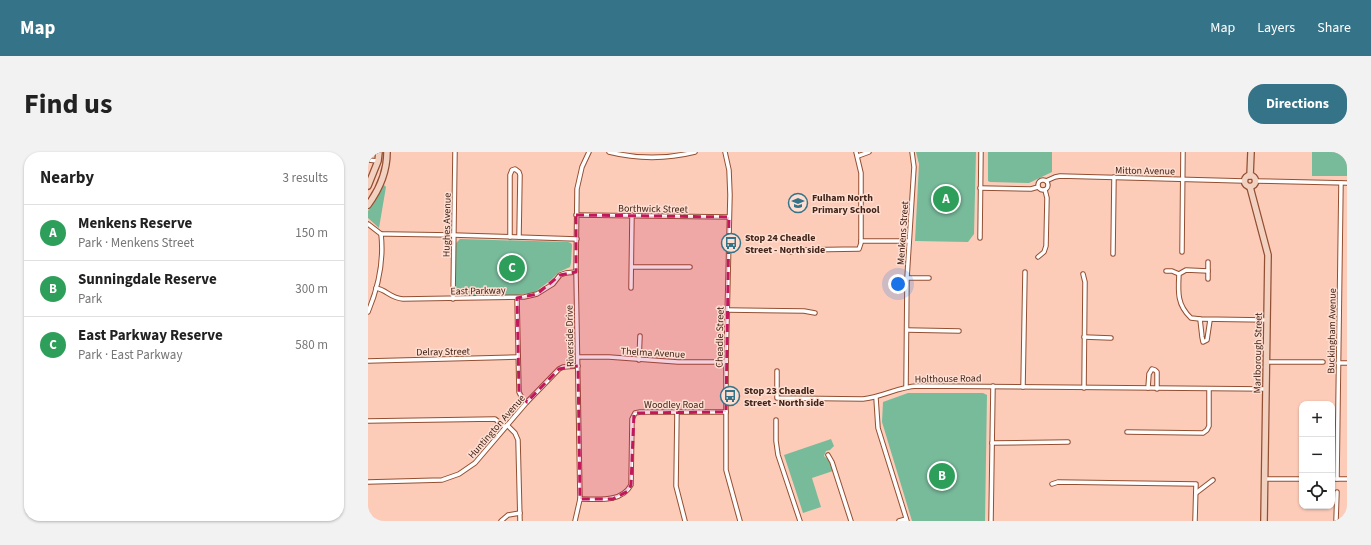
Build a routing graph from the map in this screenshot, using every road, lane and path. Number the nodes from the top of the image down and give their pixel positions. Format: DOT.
graph roads {
  1 [pos="379,152"];
  2 [pos="388,152"];
  3 [pos="455,152"];
  4 [pos="589,152"];
  5 [pos="609,152"];
  6 [pos="695,152"];
  7 [pos="725,152"];
  8 [pos="869,152"];
  9 [pos="912,152"];
  10 [pos="981,152"];
  11 [pos="1183,152"];
  12 [pos="1251,152"];
  13 [pos="857,154"];
  14 [pos="368,160"];
  15 [pos="378,161"];
  16 [pos="1250,176"];
  17 [pos="1114,177"];
  18 [pos="1183,179"];
  19 [pos="1046,181"];
  20 [pos="1244,181"];
  21 [pos="1255,181"];
  22 [pos="1341,183"];
  23 [pos="1347,183"];
  24 [pos="368,186"];
  25 [pos="1038,187"];
  26 [pos="1250,187"];
  27 [pos="980,188"];
  28 [pos="1045,190"];
  29 [pos="368,205"];
  30 [pos="576,215"];
  31 [pos="632,215"];
  32 [pos="729,217"];
  33 [pos="368,224"];
  34 [pos="381,234"];
  35 [pos="454,235"];
  36 [pos="510,237"];
  37 [pos="519,237"];
  38 [pos="980,238"];
  39 [pos="577,239"];
  40 [pos="861,241"];
  41 [pos="909,242"];
  42 [pos="791,252"];
  43 [pos="1182,252"];
  44 [pos="1113,254"];
  45 [pos="1038,257"];
  46 [pos="1208,262"];
  47 [pos="632,267"];
  48 [pos="690,267"];
  49 [pos="1166,271"];
  50 [pos="1208,271"];
  51 [pos="576,272"];
  52 [pos="1025,272"];
  53 [pos="1082,274"];
  54 [pos="1179,274"];
  55 [pos="907,278"];
  56 [pos="929,278"];
  57 [pos="1208,279"];
  58 [pos="376,288"];
  59 [pos="631,288"];
  60 [pos="517,298"];
  61 [pos="453,299"];
  62 [pos="727,310"];
  63 [pos="368,312"];
  64 [pos="815,313"];
  65 [pos="1200,319"];
  66 [pos="1210,320"];
  67 [pos="1266,320"];
  68 [pos="907,330"];
  69 [pos="959,331"];
  70 [pos="640,336"];
  71 [pos="1084,338"];
  72 [pos="1111,338"];
  73 [pos="578,357"];
  74 [pos="518,358"];
  75 [pos="639,360"];
  76 [pos="368,361"];
  77 [pos="726,362"];
  78 [pos="1266,362"];
  79 [pos="1323,362"];
  80 [pos="1338,362"];
  81 [pos="1347,362"];
  82 [pos="578,366"];
  83 [pos="777,371"];
  84 [pos="993,386"];
  85 [pos="906,387"];
  86 [pos="1022,387"];
  87 [pos="1084,388"];
  88 [pos="1148,388"];
  89 [pos="1157,388"];
  90 [pos="1209,389"];
  91 [pos="1266,389"];
  92 [pos="876,398"];
  93 [pos="527,402"];
  94 [pos="678,412"];
  95 [pos="726,412"];
  96 [pos="776,420"];
  97 [pos="368,421"];
  98 [pos="506,426"];
  99 [pos="1127,432"];
  100 [pos="1068,442"];
  101 [pos="992,443"];
  102 [pos="828,455"];
  103 [pos="1265,478"];
  104 [pos="1299,479"];
  105 [pos="1337,479"];
  106 [pos="1347,479"];
  107 [pos="1214,480"];
  108 [pos="368,482"];
  109 [pos="1052,484"];
  110 [pos="1337,492"];
  111 [pos="1196,493"];
  112 [pos="580,499"];
  113 [pos="520,513"];
  114 [pos="906,520"];
  115 [pos="501,521"];
  116 [pos="520,521"];
  117 [pos="575,521"];
  118 [pos="685,521"];
  119 [pos="740,521"];
  120 [pos="800,521"];
  121 [pos="851,521"];
  122 [pos="899,521"];
  123 [pos="992,521"];
  124 [pos="1196,521"];
  125 [pos="1264,521"];
  126 [pos="1336,521"];
  1 -- 15 [label="street"];
  2 -- 29 [label="street"];
  3 -- 35 [label="street, Hughes Avenue"];
  4 -- 30 [label="street, Riverside Drive"];
  5 -- 6 [label="street"];
  7 -- 32 [label="street, Cheadle Street"];
  8 -- 13 [label="street"];
  9 -- 41 [label="street, Menkens Street"];
  10 -- 27 [label="street"];
  11 -- 18 [label="street"];
  12 -- 16 [label="street"];
  13 -- 40 [label="street"];
  14 -- 15 [label="street"];
  15 -- 24 [label="street"];
  16 -- 20 [label="street"];
  16 -- 21 [label="street"];
  17 -- 18 [label="street, Mitton Avenue"];
  17 -- 19 [label="street, Mitton Avenue"];
  17 -- 44 [label="street"];
  18 -- 20 [label="street, Mitton Avenue"];
  18 -- 43 [label="street"];
  19 -- 25 [label="street"];
  19 -- 28 [label="street"];
  20 -- 26 [label="street"];
  21 -- 22 [label="street"];
  21 -- 26 [label="street"];
  22 -- 23 [label="street"];
  22 -- 80 [label="street, Buckingham Avenue"];
  25 -- 27 [label="street"];
  25 -- 28 [label="street"];
  26 -- 67 [label="street, Marlborough Street"];
  27 -- 38 [label="street"];
  28 -- 45 [label="street"];
  30 -- 31 [label="street, Borthwick Street"];
  30 -- 39 [label="street, Riverside Drive"];
  31 -- 32 [label="street, Borthwick Street"];
  31 -- 47 [label="street"];
  32 -- 62 [label="street, Cheadle Street"];
  33 -- 34 [label="street"];
  34 -- 35 [label="street"];
  34 -- 58 [label="street"];
  35 -- 36 [label="street"];
  35 -- 61 [label="street, Hughes Avenue"];
  36 -- 37 [label="street"];
  36 -- 37 [label="street"];
  37 -- 39 [label="street"];
  39 -- 51 [label="street, Riverside Drive"];
  40 -- 41 [label="street"];
  40 -- 42 [label="street"];
  41 -- 55 [label="street, Menkens Street"];
  46 -- 50 [label="street"];
  47 -- 48 [label="street"];
  47 -- 59 [label="street"];
  49 -- 54 [label="street"];
  50 -- 54 [label="street"];
  50 -- 57 [label="street"];
  51 -- 60 [label="street, East Parkway"];
  51 -- 73 [label="street, Riverside Drive"];
  52 -- 86 [label="street"];
  53 -- 71 [label="street"];
  54 -- 65 [label="street"];
  55 -- 56 [label="street"];
  55 -- 68 [label="street, Menkens Street"];
  58 -- 61 [label="street, East Parkway"];
  58 -- 63 [label="street"];
  60 -- 61 [label="street, East Parkway"];
  60 -- 74 [label="street"];
  62 -- 64 [label="street"];
  62 -- 77 [label="street, Cheadle Street"];
  65 -- 66 [label="street"];
  65 -- 66 [label="street"];
  66 -- 67 [label="street"];
  67 -- 78 [label="street, Marlborough Street"];
  68 -- 69 [label="street"];
  68 -- 85 [label="street, Menkens Street"];
  70 -- 75 [label="street"];
  71 -- 72 [label="street"];
  71 -- 87 [label="street"];
  73 -- 75 [label="street, Thelma Avenue"];
  73 -- 82 [label="street, Riverside Drive"];
  74 -- 76 [label="street, Delray Street"];
  74 -- 93 [label="street"];
  75 -- 77 [label="street, Thelma Avenue"];
  77 -- 95 [label="street, Cheadle Street"];
  78 -- 79 [label="street"];
  78 -- 91 [label="street, Marlborough Street"];
  80 -- 81 [label="street"];
  80 -- 105 [label="street, Buckingham Avenue"];
  82 -- 93 [label="street, Huntington Avenue"];
  82 -- 112 [label="street, Riverside Drive"];
  83 -- 92 [label="street, Holthouse Road"];
  84 -- 85 [label="street, Holthouse Road"];
  84 -- 86 [label="street, Holthouse Road"];
  84 -- 101 [label="street"];
  85 -- 92 [label="street, Holthouse Road"];
  86 -- 87 [label="street, Holthouse Road"];
  87 -- 88 [label="street, Holthouse Road"];
  88 -- 89 [label="street, Holthouse Road"];
  88 -- 89 [label="street"];
  89 -- 90 [label="street, Holthouse Road"];
  90 -- 91 [label="street, Holthouse Road"];
  90 -- 99 [label="street"];
  91 -- 103 [label="street, Marlborough Street"];
  92 -- 114 [label="street"];
  93 -- 98 [label="street, Huntington Avenue"];
  94 -- 95 [label="street, Woodley Road"];
  94 -- 112 [label="street, Woodley Road"];
  94 -- 118 [label="street"];
  95 -- 119 [label="street, Cheadle Street"];
  96 -- 120 [label="street"];
  97 -- 98 [label="street"];
  98 -- 108 [label="street, Huntington Avenue"];
  98 -- 113 [label="street"];
  100 -- 101 [label="street"];
  101 -- 123 [label="street"];
  102 -- 121 [label="street"];
  103 -- 104 [label="street"];
  103 -- 125 [label="street, Marlborough Street"];
  105 -- 106 [label="street"];
  107 -- 111 [label="street"];
  109 -- 111 [label="street"];
  110 -- 126 [label="street"];
  111 -- 124 [label="street"];
  112 -- 117 [label="street, Riverside Drive"];
  113 -- 115 [label="street"];
  113 -- 116 [label="street"];
  114 -- 122 [label="street"];
}
